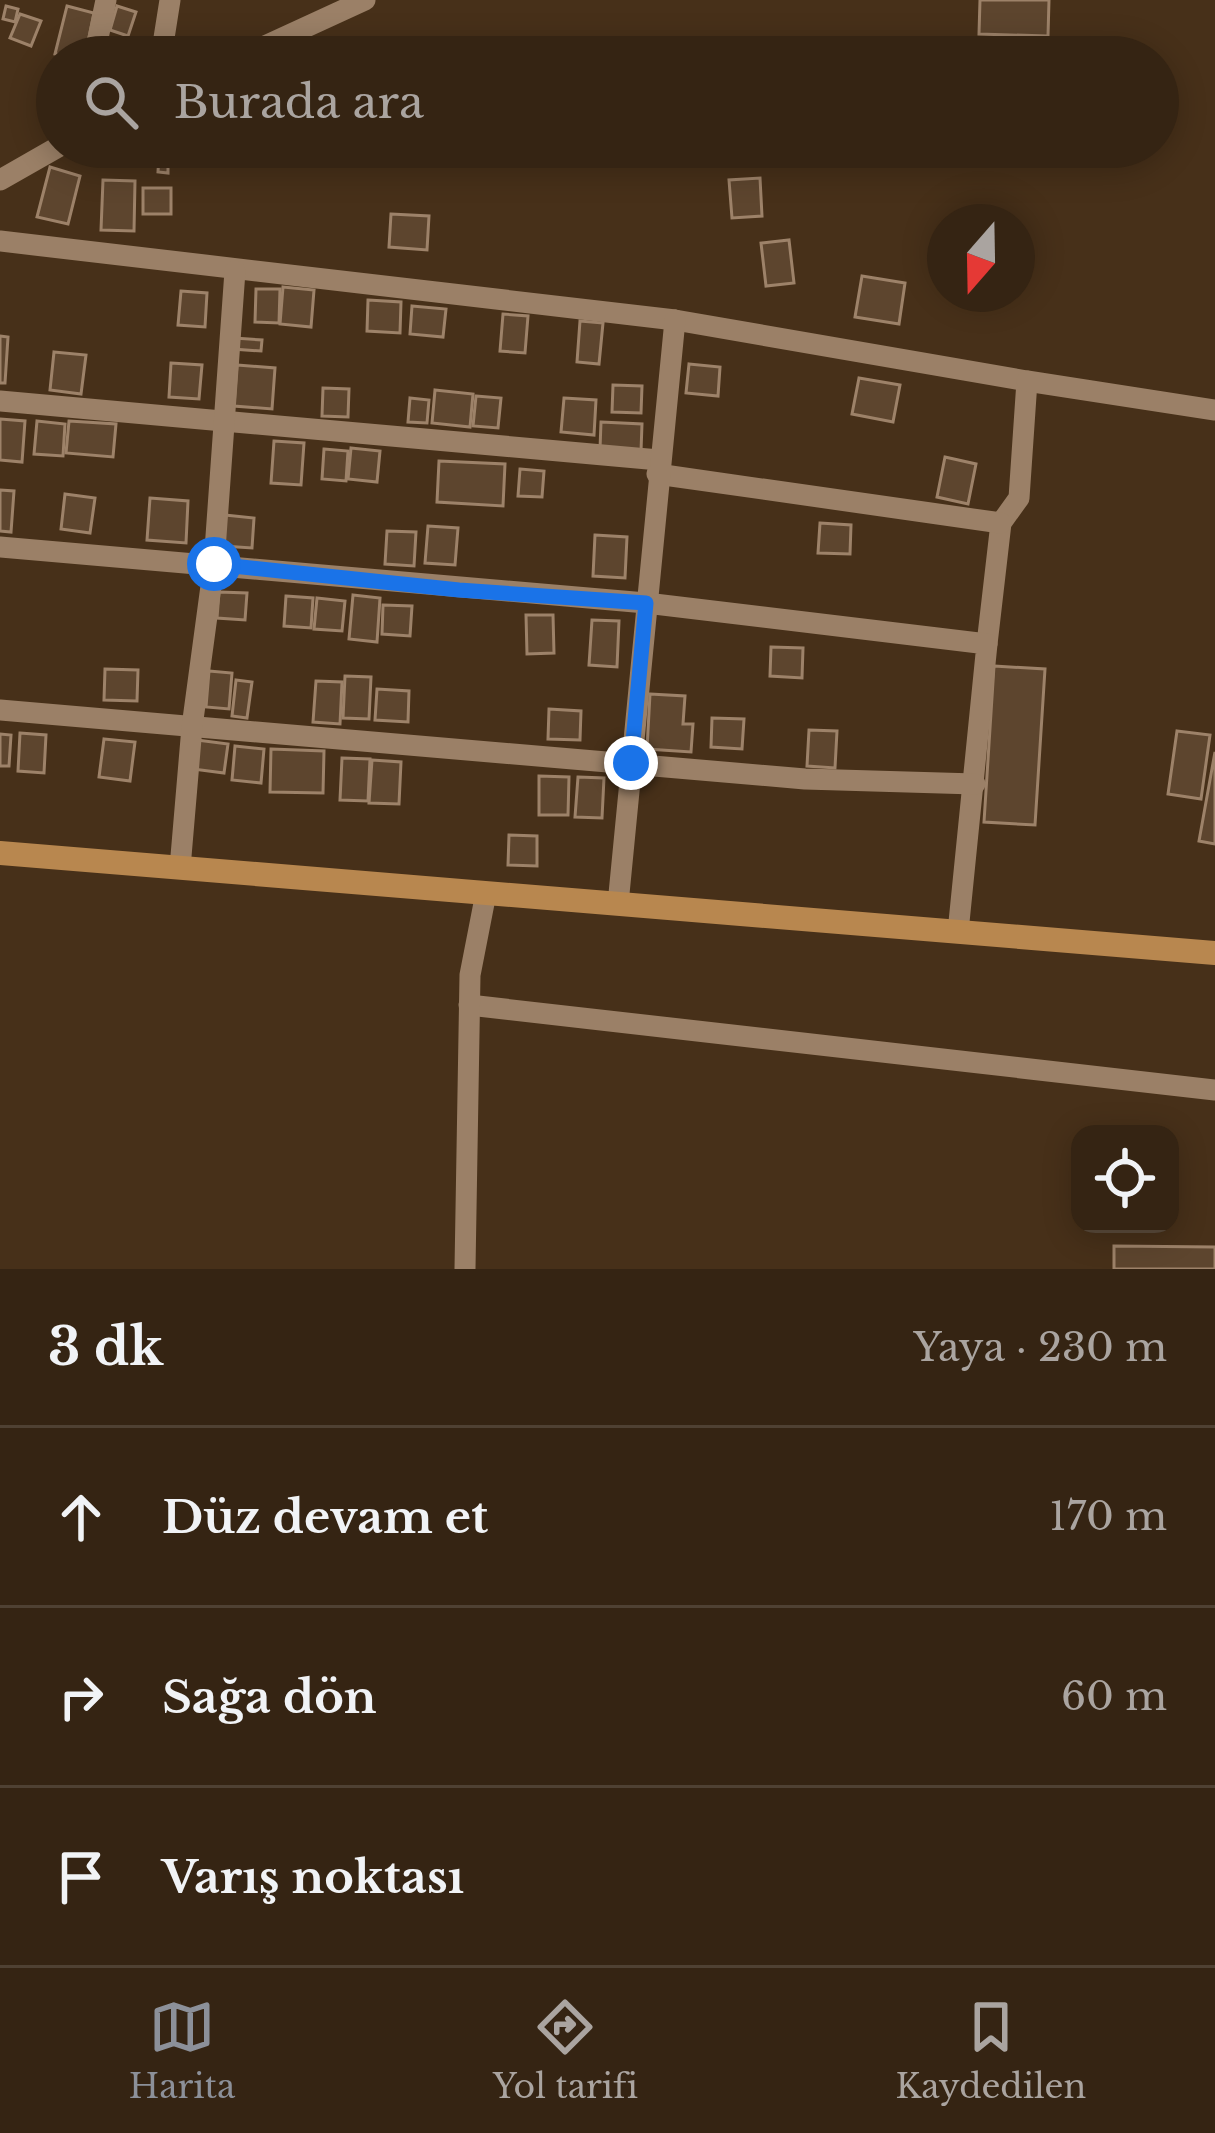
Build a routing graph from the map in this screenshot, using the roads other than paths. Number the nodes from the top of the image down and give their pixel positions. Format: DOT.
graph roads {
  1 [pos="106,0"];
  2 [pos="170,0"];
  3 [pos="365,0"];
  4 [pos="98,36"];
  5 [pos="164,36"];
  6 [pos="287,36"];
  7 [pos="36,160"];
  8 [pos="0,180"];
  9 [pos="0,241"];
  10 [pos="235,271"];
  11 [pos="675,320"];
  12 [pos="1027,380"];
  13 [pos="0,401"];
  14 [pos="1215,410"];
  15 [pos="225,420"];
  16 [pos="658,467"];
  17 [pos="1000,523"];
  18 [pos="0,547"];
  19 [pos="214,564"];
  20 [pos="646,603"];
  21 [pos="987,644"];
  22 [pos="0,710"];
  23 [pos="192,727"];
  24 [pos="631,763"];
  25 [pos="975,784"];
  26 [pos="0,853"];
  27 [pos="181,868"];
  28 [pos="486,893"];
  29 [pos="618,904"];
  30 [pos="958,932"];
  31 [pos="1215,953"];
  32 [pos="469,1005"];
  33 [pos="1215,1090"];
  34 [pos="464,1269"];
  1 -- 4 [label="street"];
  2 -- 5 [label="street"];
  3 -- 6 [label="street"];
  7 -- 8 [label="street"];
  9 -- 10 [label="street"];
  10 -- 11 [label="street"];
  10 -- 15 [label="street"];
  11 -- 12 [label="street"];
  11 -- 16 [label="street"];
  12 -- 14 [label="street"];
  12 -- 17 [label="street"];
  13 -- 15 [label="street"];
  15 -- 16 [label="street"];
  15 -- 19 [label="street"];
  16 -- 17 [label="street"];
  16 -- 20 [label="street"];
  17 -- 21 [label="street"];
  18 -- 19 [label="street"];
  19 -- 20 [label="street"];
  19 -- 23 [label="street"];
  20 -- 21 [label="street"];
  20 -- 24 [label="street"];
  21 -- 25 [label="street"];
  22 -- 23 [label="street"];
  23 -- 24 [label="street"];
  23 -- 27 [label="street"];
  24 -- 25 [label="street"];
  24 -- 29 [label="street"];
  25 -- 30 [label="street"];
  26 -- 27 [label="main road"];
  27 -- 28 [label="main road"];
  28 -- 29 [label="main road"];
  28 -- 32 [label="street"];
  29 -- 30 [label="main road"];
  30 -- 31 [label="main road"];
  32 -- 33 [label="street"];
  32 -- 34 [label="street"];
}
